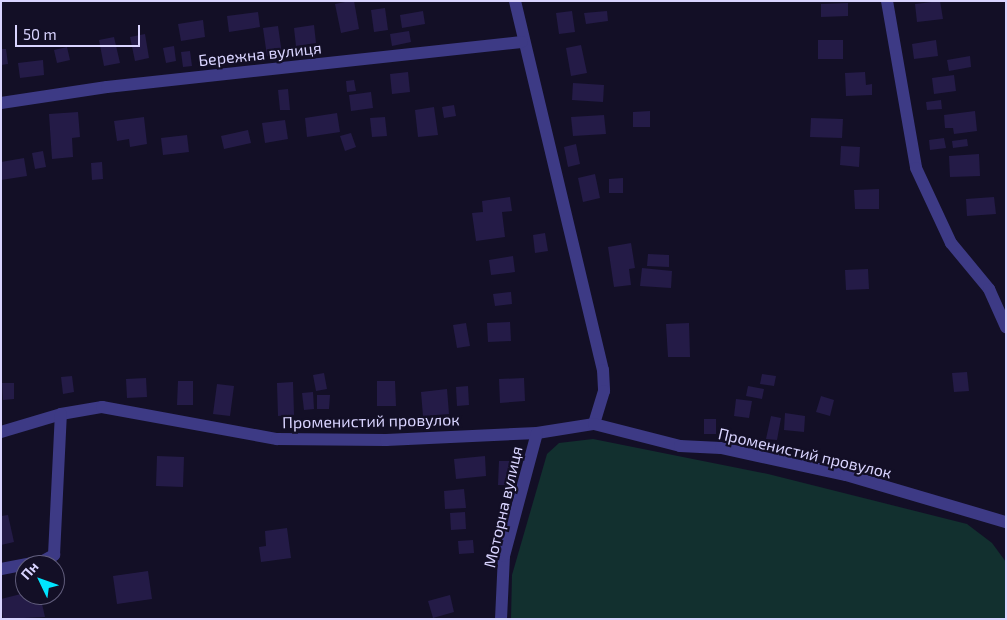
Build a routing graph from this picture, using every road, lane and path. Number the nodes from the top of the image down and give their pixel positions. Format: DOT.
graph roads {
  1 [pos="515,1"];
  2 [pos="887,1"];
  3 [pos="522,42"];
  4 [pos="1,103"];
  5 [pos="1006,327"];
  6 [pos="61,414"];
  7 [pos="594,424"];
  8 [pos="1,432"];
  9 [pos="537,433"];
  10 [pos="1006,522"];
  11 [pos="1,569"];
  12 [pos="501,619"];
  1 -- 3 [label="street"];
  2 -- 5 [label="street"];
  3 -- 4 [label="street, Бережна вулиця"];
  3 -- 7 [label="street"];
  6 -- 8 [label="street, Променистий провулок"];
  6 -- 9 [label="street, Променистий провулок"];
  6 -- 11 [label="street"];
  7 -- 9 [label="street, Променистий провулок"];
  7 -- 10 [label="street, Променистий провулок"];
  9 -- 12 [label="street, Моторна вулиця"];
}
